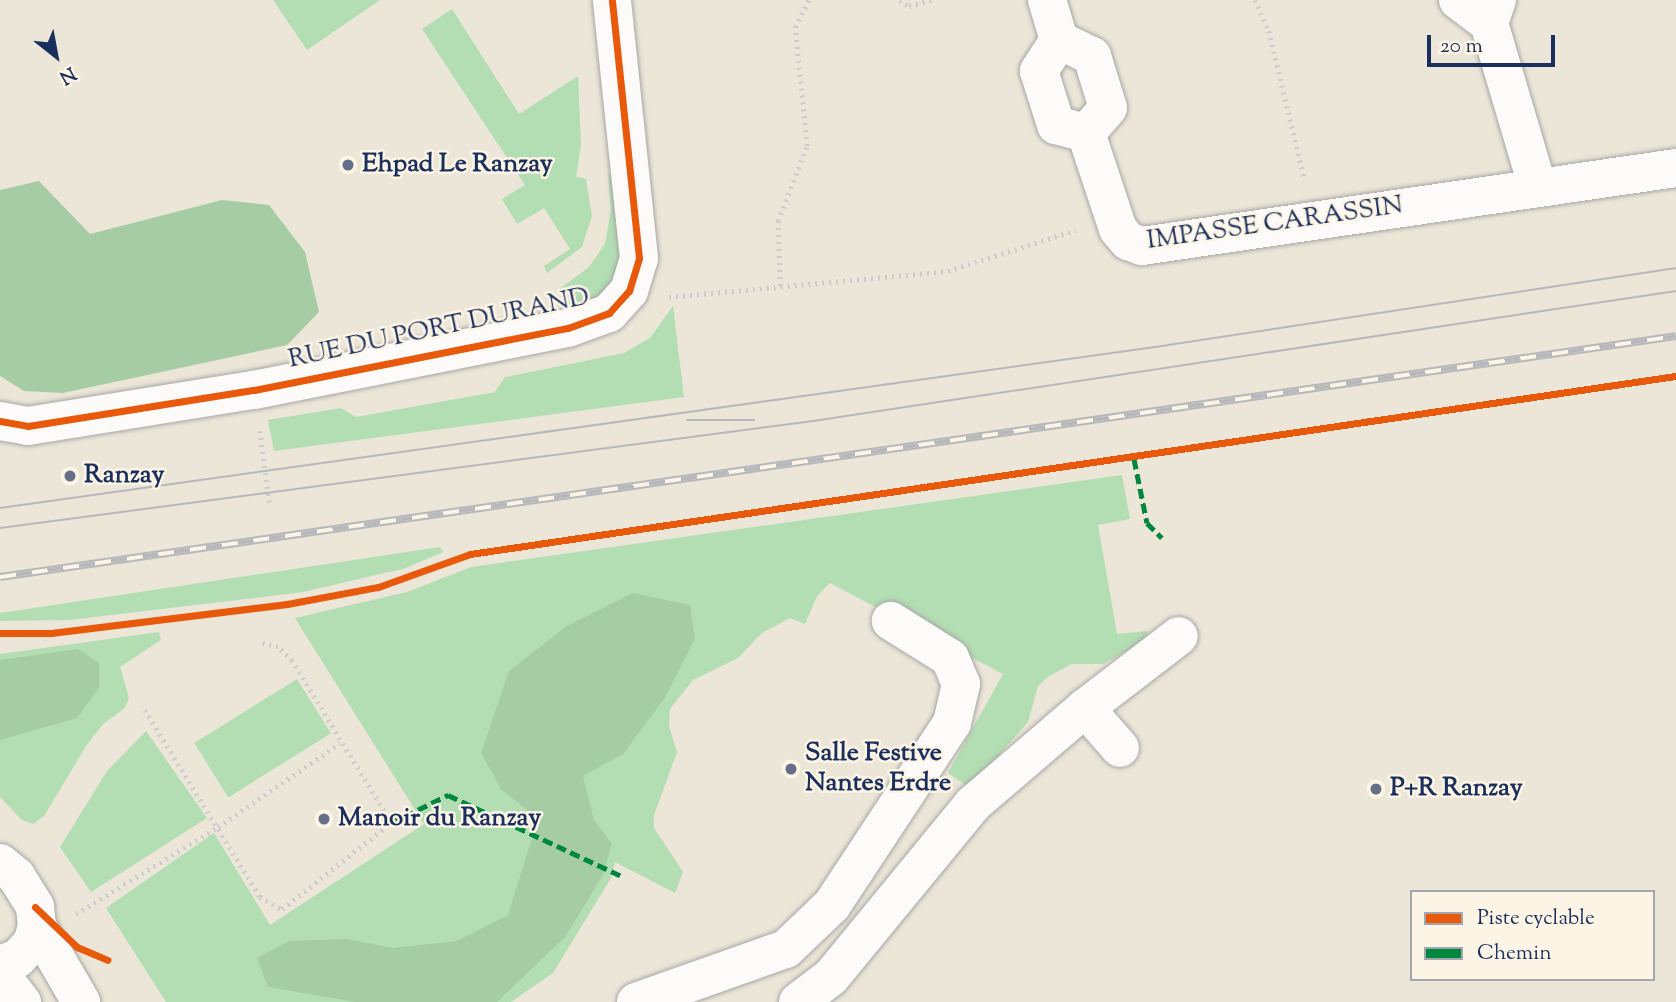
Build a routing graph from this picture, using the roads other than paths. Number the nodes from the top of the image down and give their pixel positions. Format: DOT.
graph roads {
  1 [pos="612,0"];
  2 [pos="1047,0"];
  3 [pos="1458,0"];
  4 [pos="1493,11"];
  5 [pos="1059,40"];
  6 [pos="1086,133"];
  7 [pos="1676,168"];
  8 [pos="1538,188"];
  9 [pos="0,421"];
  10 [pos="891,621"];
  11 [pos="1179,636"];
  12 [pos="1085,708"];
  13 [pos="1120,748"];
  14 [pos="0,863"];
  15 [pos="37,926"];
  16 [pos="0,965"];
  17 [pos="0,974"];
  18 [pos="22,1002"];
  19 [pos="81,1002"];
  20 [pos="636,1002"];
  21 [pos="798,1002"];
  1 -- 9 [label="street, RUE DU PORT DURAND"];
  2 -- 5 [label="street"];
  3 -- 4 [label="street"];
  4 -- 8 [label="street"];
  5 -- 6 [label="street"];
  5 -- 6 [label="street"];
  6 -- 8 [label="street, IMPASSE CARASSIN"];
  7 -- 8 [label="street, IMPASSE CARASSIN"];
  10 -- 20 [label="street"];
  11 -- 12 [label="street"];
  12 -- 13 [label="street"];
  12 -- 21 [label="street"];
  14 -- 15 [label="street"];
  15 -- 16 [label="street"];
  15 -- 19 [label="street"];
  17 -- 18 [label="street"];
}
